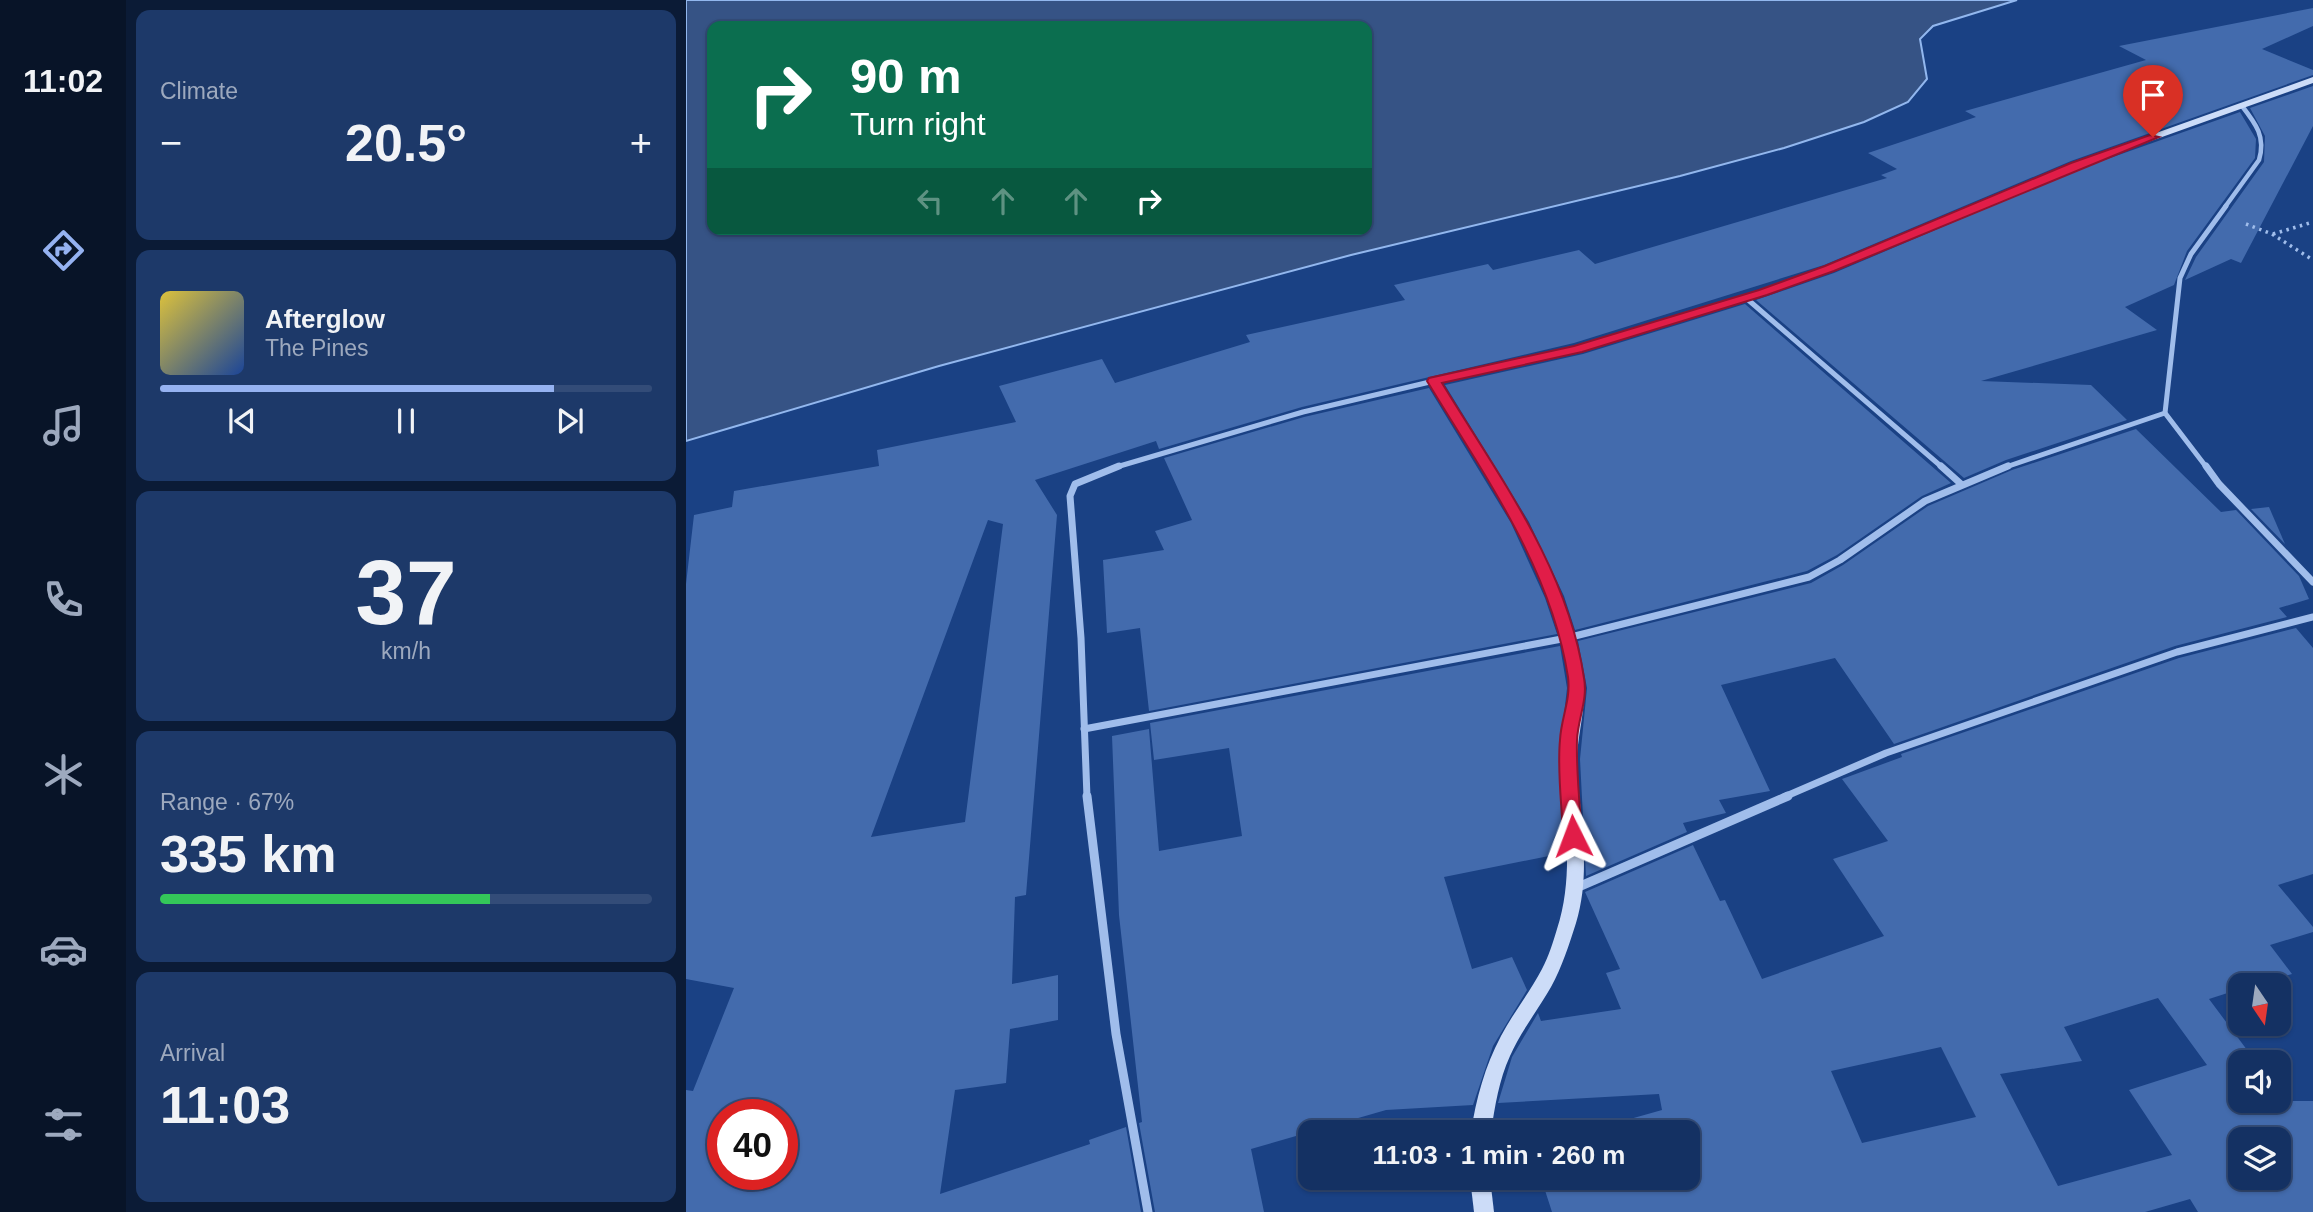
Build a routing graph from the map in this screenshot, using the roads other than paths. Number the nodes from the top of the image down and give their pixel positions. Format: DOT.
graph roads {
  1 [pos="2313,80"];
  2 [pos="2242,106"];
  3 [pos="1746,298"];
  4 [pos="1434,381"];
  5 [pos="2165,413"];
  6 [pos="1961,484"];
  7 [pos="2313,582"];
  8 [pos="2313,617"];
  9 [pos="1567,638"];
  10 [pos="1084,729"];
  11 [pos="1576,888"];
  12 [pos="1483,1120"];
  13 [pos="1481,1190"];
  14 [pos="1149,1212"];
  15 [pos="1484,1212"];
  1 -- 2 [label="street"];
  2 -- 3 [label="street"];
  2 -- 5 [label="street"];
  3 -- 4 [label="street"];
  3 -- 6 [label="street"];
  4 -- 9 [label="street"];
  4 -- 10 [label="street"];
  5 -- 6 [label="street"];
  5 -- 7 [label="street"];
  6 -- 9 [label="street"];
  8 -- 11 [label="street"];
  9 -- 10 [label="street"];
  9 -- 11 [label="street"];
  10 -- 14 [label="street"];
  11 -- 12 [label="street"];
  13 -- 15 [label="street"];
}
